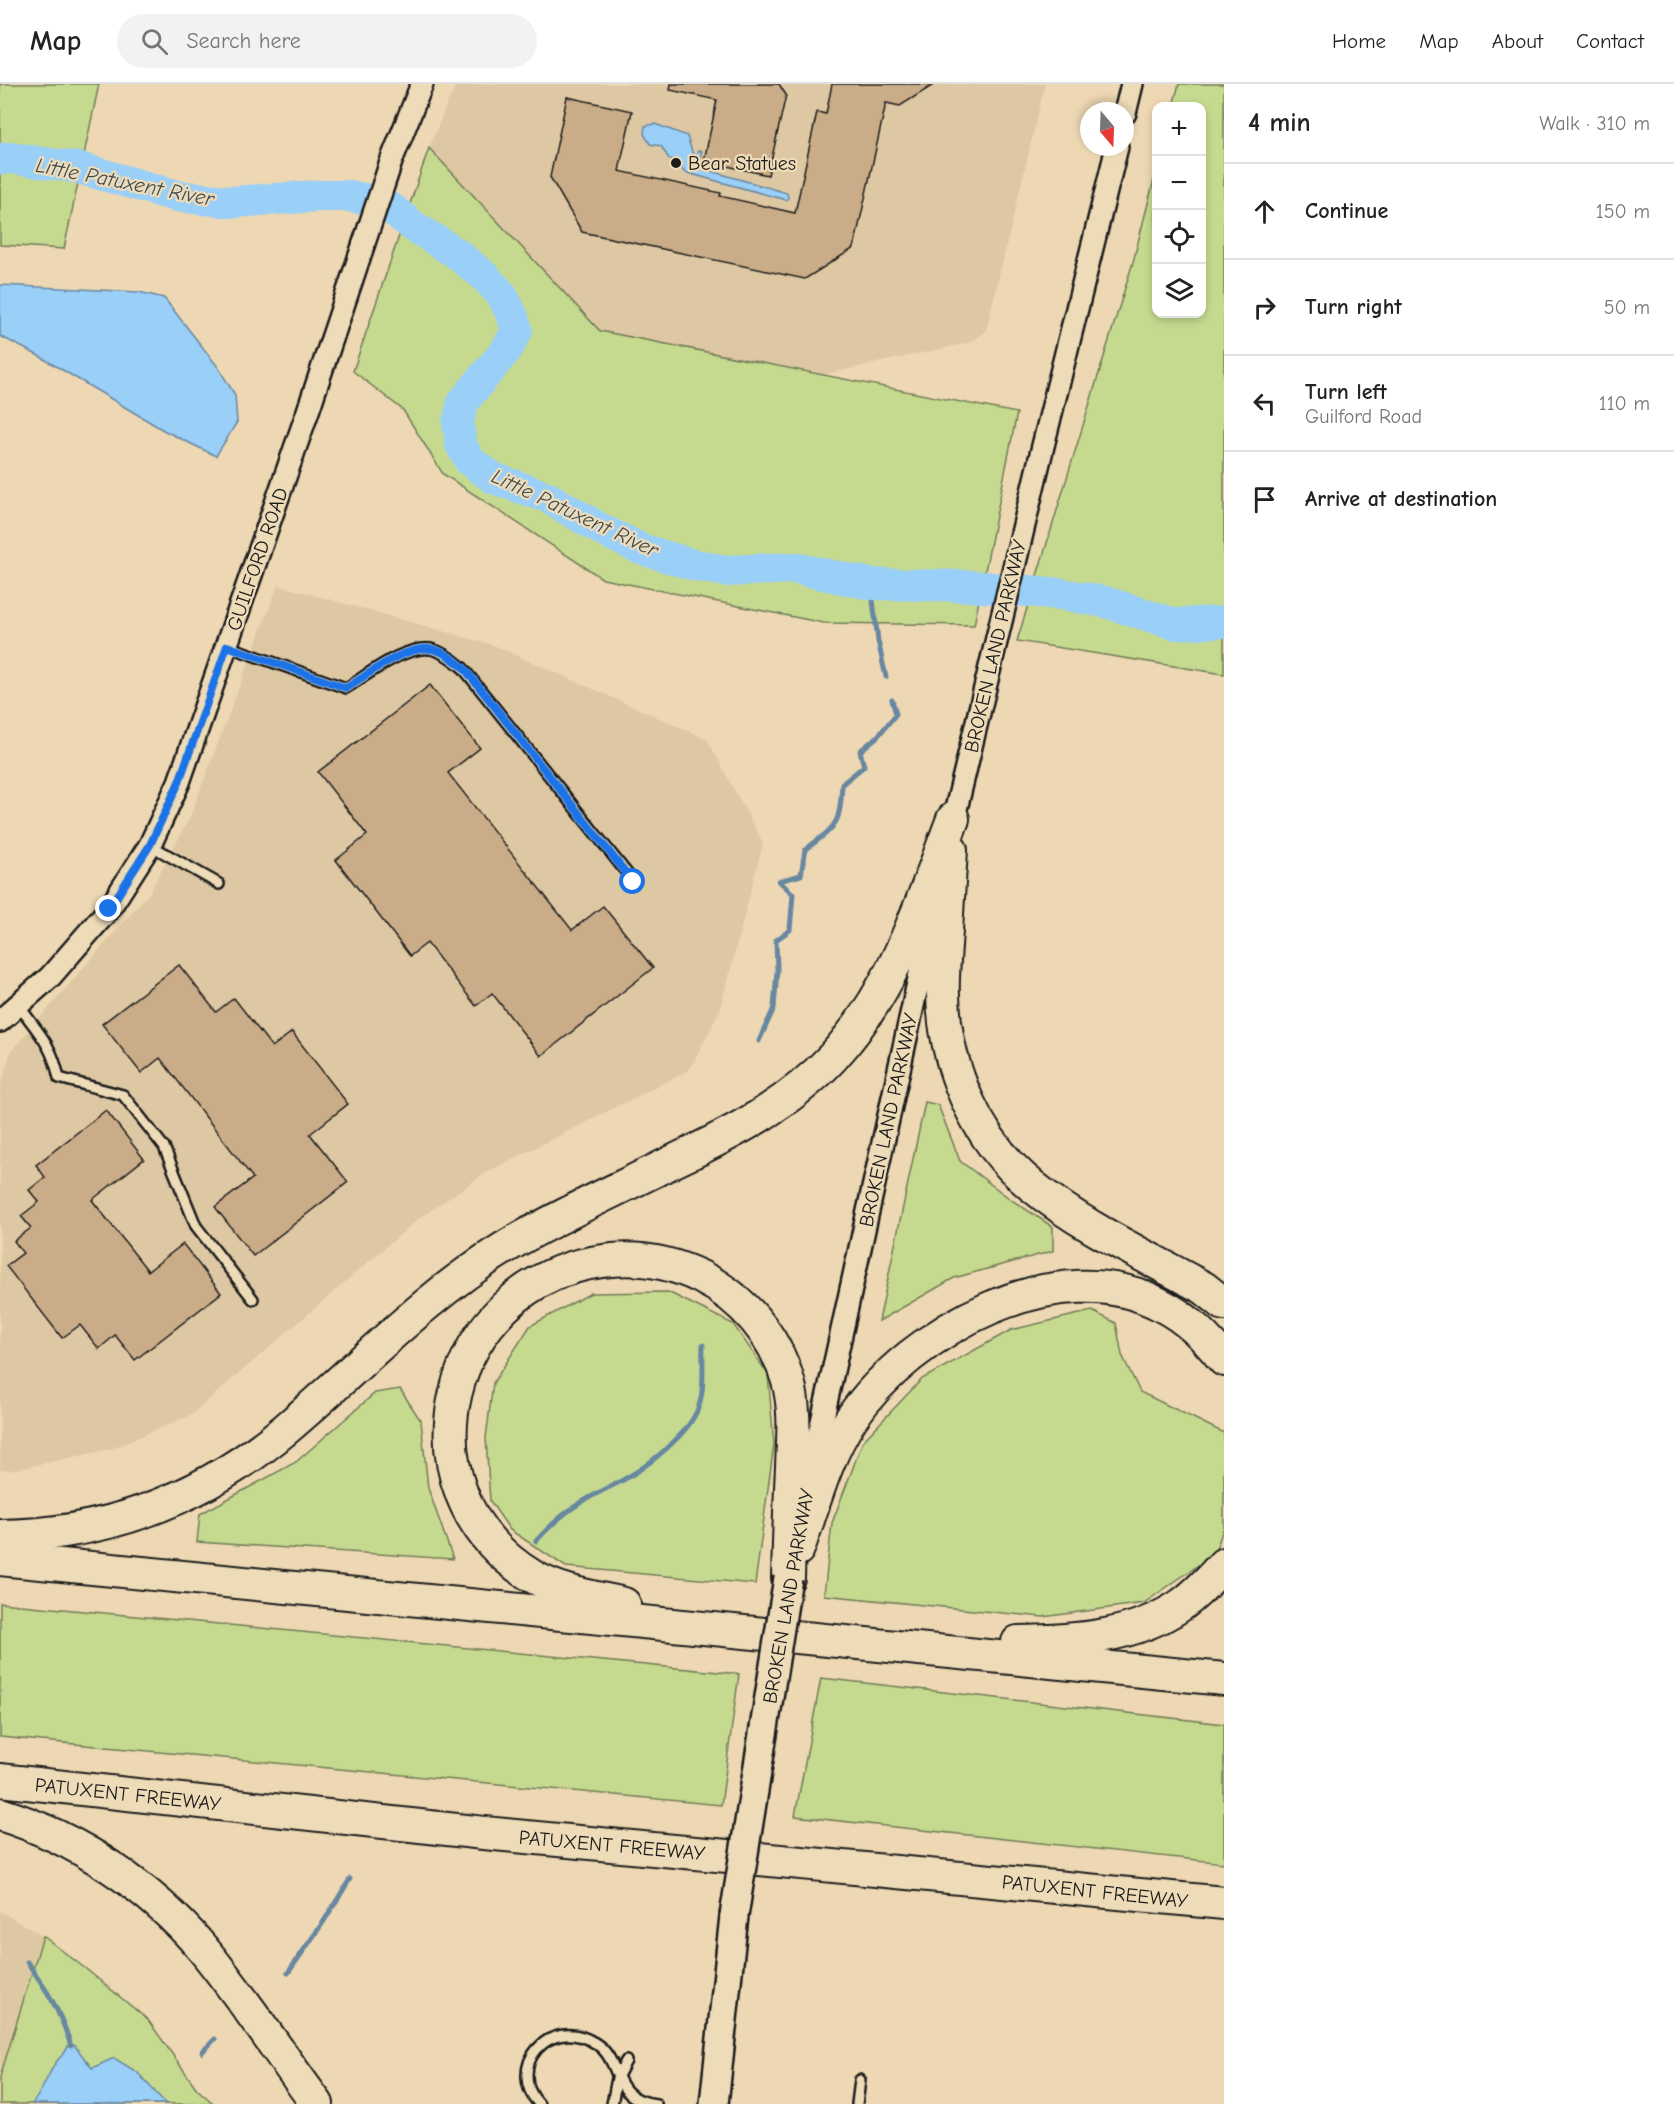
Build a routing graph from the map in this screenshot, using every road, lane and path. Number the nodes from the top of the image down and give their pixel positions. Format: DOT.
graph roads {
  1 [pos="422,84"];
  2 [pos="1132,84"];
  3 [pos="1128,102"];
  4 [pos="1115,156"];
  5 [pos="227,646"];
  6 [pos="953,819"];
  7 [pos="150,845"];
  8 [pos="633,882"];
  9 [pos="219,884"];
  10 [pos="19,1006"];
  11 [pos="0,1021"];
  12 [pos="253,1299"];
  13 [pos="1224,1304"];
  14 [pos="1224,1360"];
  15 [pos="0,1536"];
  16 [pos="0,1559"];
  17 [pos="1224,1564"];
  18 [pos="788,1578"];
  19 [pos="747,1633"];
  20 [pos="864,1644"];
  21 [pos="1224,1679"];
  22 [pos="0,1780"];
  23 [pos="0,1814"];
  24 [pos="1224,1903"];
  25 [pos="626,2061"];
  26 [pos="617,2079"];
  27 [pos="860,2080"];
  28 [pos="317,2104"];
  29 [pos="539,2104"];
  30 [pos="612,2104"];
  31 [pos="656,2104"];
  32 [pos="714,2104"];
  33 [pos="857,2104"];
  1 -- 5 [label="street, GUILFORD ROAD"];
  2 -- 3 [label="street"];
  4 -- 6 [label="street, BROKEN LAND PARKWAY"];
  5 -- 7 [label="street, GUILFORD ROAD"];
  5 -- 8 [label="lane"];
  6 -- 13 [label="highway"];
  6 -- 15 [label="highway"];
  6 -- 18 [label="street, BROKEN LAND PARKWAY"];
  7 -- 9 [label="lane"];
  7 -- 10 [label="street, GUILFORD ROAD"];
  10 -- 11 [label="street, GUILFORD ROAD"];
  10 -- 12 [label="lane"];
  14 -- 18 [label="highway"];
  16 -- 19 [label="highway"];
  17 -- 20 [label="highway"];
  18 -- 19 [label="highway"];
  18 -- 32 [label="main road, BROKEN LAND PARKWAY, bridge"];
  19 -- 20 [label="highway"];
  20 -- 21 [label="highway"];
  22 -- 24 [label="highway, PATUXENT FREEWAY"];
  23 -- 28 [label="highway"];
  25 -- 26 [label="lane"];
  26 -- 29 [label="lane"];
  26 -- 30 [label="lane"];
  26 -- 31 [label="lane"];
  27 -- 33 [label="lane"];
}
